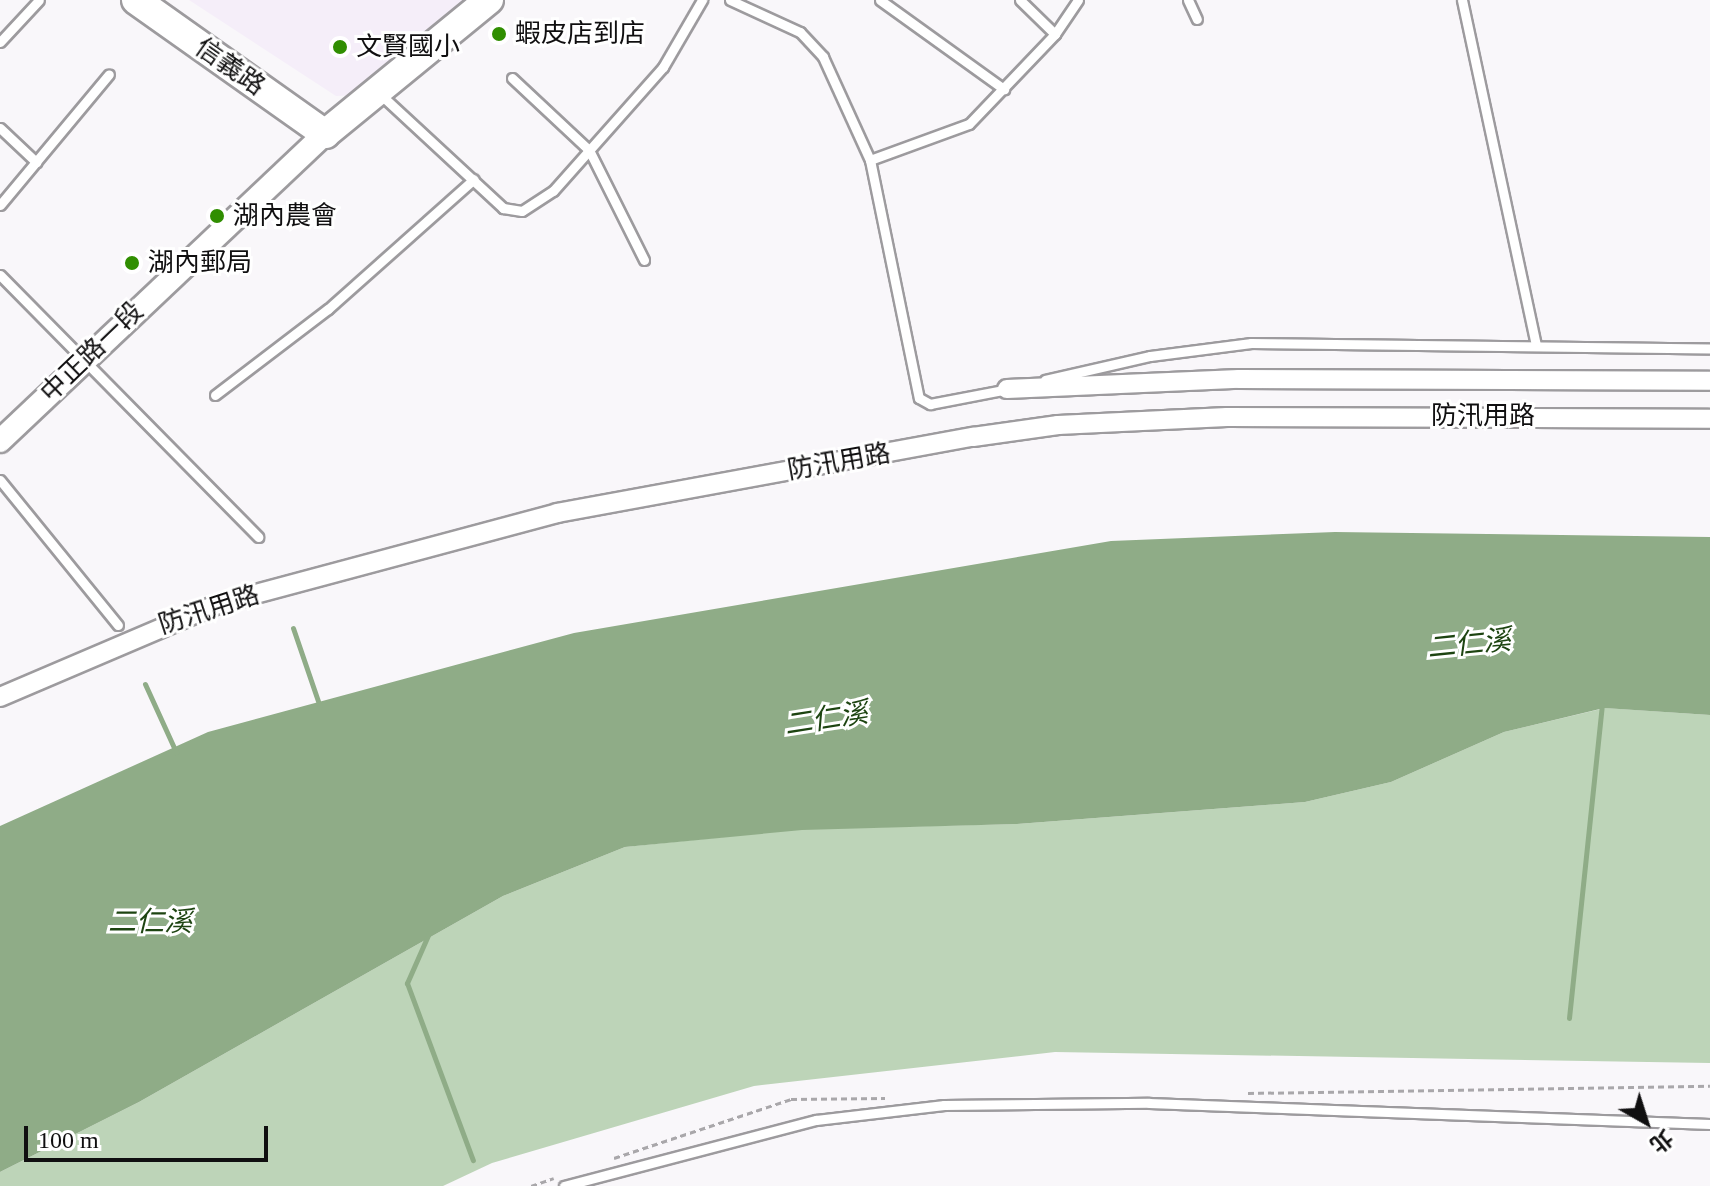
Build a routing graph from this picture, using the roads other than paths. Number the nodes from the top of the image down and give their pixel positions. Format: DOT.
graph roads {
  1 [pos="39,0"];
  2 [pos="136,0"];
  3 [pos="489,0"];
  4 [pos="702,0"];
  5 [pos="730,0"];
  6 [pos="880,0"];
  7 [pos="1020,0"];
  8 [pos="1078,0"];
  9 [pos="1188,0"];
  10 [pos="1462,0"];
  11 [pos="1197,19"];
  12 [pos="1055,34"];
  13 [pos="0,42"];
  14 [pos="109,74"];
  15 [pos="512,78"];
  16 [pos="1004,89"];
  17 [pos="377,92"];
  18 [pos="0,128"];
  19 [pos="325,134"];
  20 [pos="589,150"];
  21 [pos="870,160"];
  22 [pos="36,162"];
  23 [pos="474,179"];
  24 [pos="0,205"];
  25 [pos="644,260"];
  26 [pos="0,275"];
  27 [pos="1536,344"];
  28 [pos="1710,349"];
  29 [pos="85,358"];
  30 [pos="1710,381"];
  31 [pos="1007,389"];
  32 [pos="215,395"];
  33 [pos="1710,419"];
  34 [pos="0,441"];
  35 [pos="0,480"];
  36 [pos="258,537"];
  37 [pos="118,625"];
  38 [pos="0,697"];
  39 [pos="1710,1124"];
  40 [pos="564,1186"];
  1 -- 13 [label="lane"];
  2 -- 19 [label="main road, 信義路"];
  3 -- 17 [label="main road"];
  4 -- 20 [label="lane"];
  5 -- 21 [label="lane"];
  6 -- 16 [label="lane"];
  7 -- 12 [label="lane"];
  8 -- 12 [label="lane"];
  9 -- 11 [label="lane"];
  10 -- 27 [label="lane"];
  12 -- 16 [label="lane"];
  14 -- 22 [label="lane"];
  15 -- 20 [label="lane"];
  16 -- 21 [label="lane"];
  17 -- 19 [label="main road"];
  17 -- 23 [label="lane"];
  18 -- 22 [label="lane"];
  19 -- 29 [label="street, 中正路一段"];
  20 -- 23 [label="lane"];
  20 -- 25 [label="lane"];
  21 -- 31 [label="lane"];
  22 -- 24 [label="lane"];
  23 -- 32 [label="lane"];
  26 -- 29 [label="lane"];
  27 -- 28 [label="lane"];
  27 -- 31 [label="lane"];
  29 -- 34 [label="street, 中正路一段"];
  29 -- 36 [label="lane"];
  30 -- 31 [label="street"];
  33 -- 38 [label="street, 防汛用路"];
  35 -- 37 [label="lane"];
  39 -- 40 [label="lane"];
}
